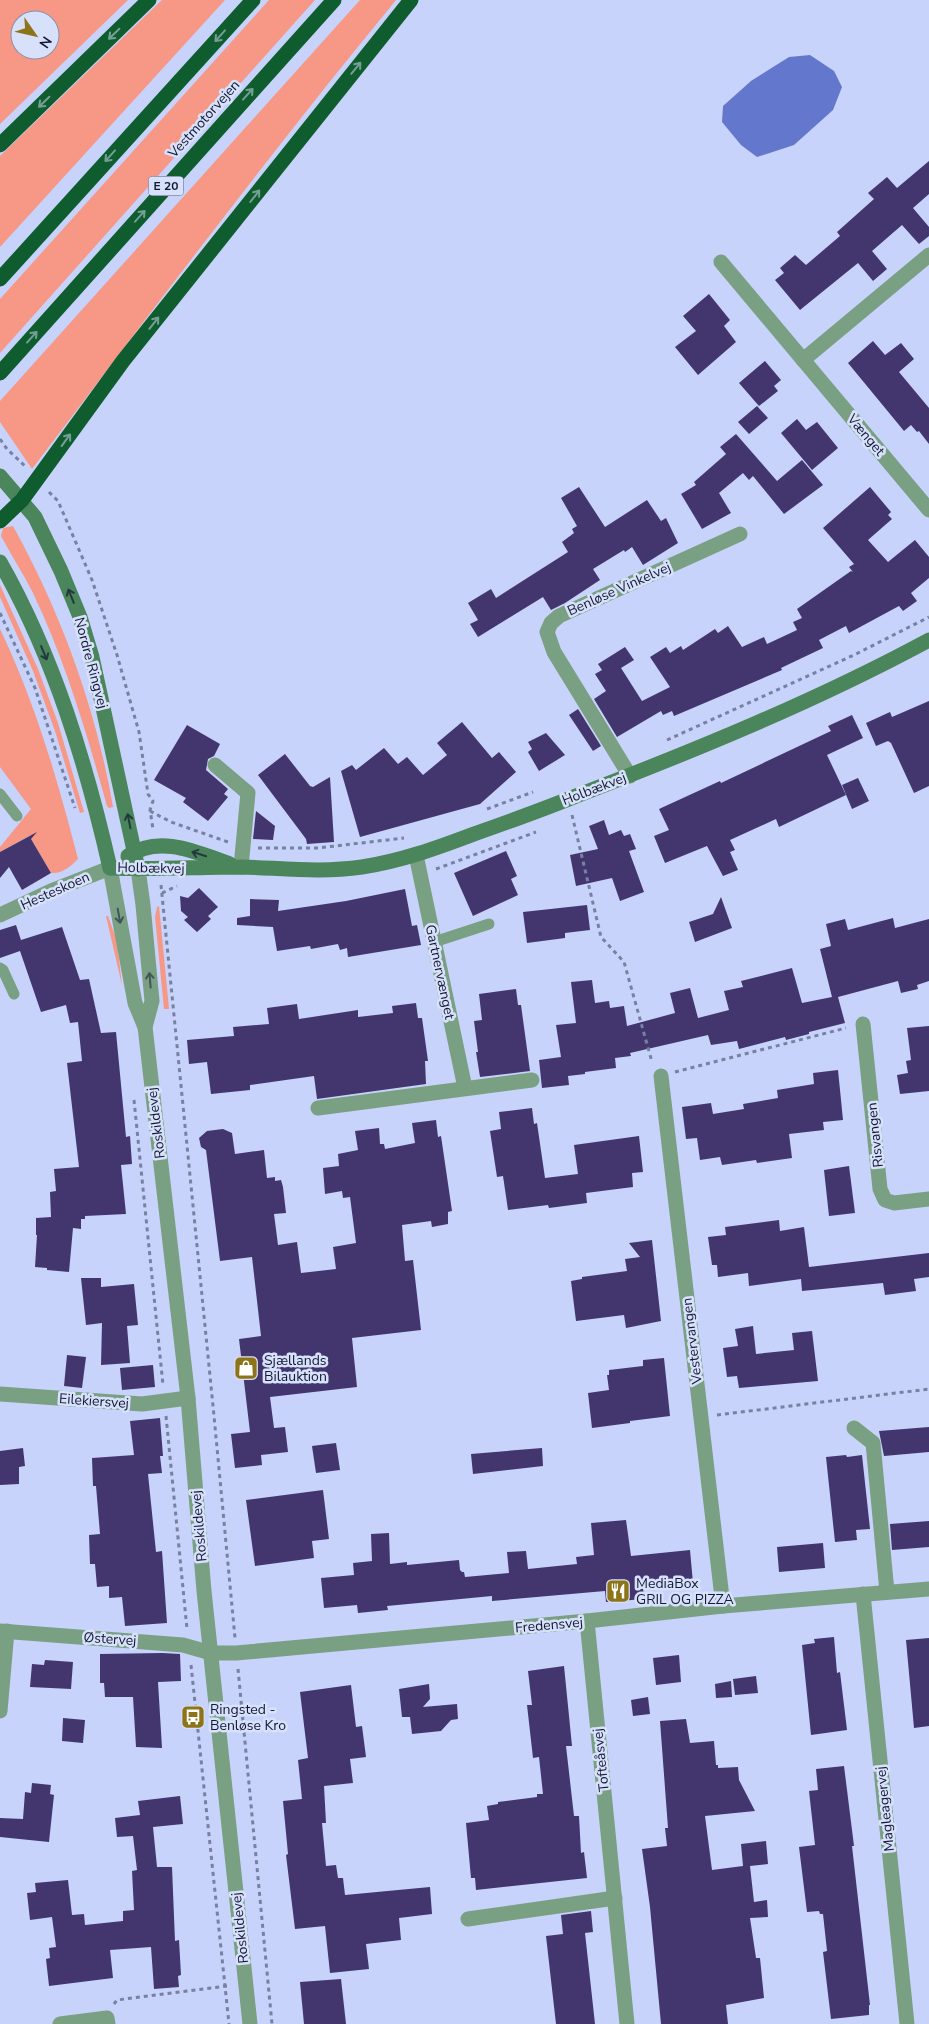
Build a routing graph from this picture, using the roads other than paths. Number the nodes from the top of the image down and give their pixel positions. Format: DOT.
graph roads {
  1 [pos="149,0"];
  2 [pos="252,0"];
  3 [pos="334,0"];
  4 [pos="411,0"];
  5 [pos="0,145"];
  6 [pos="929,255"];
  7 [pos="721,262"];
  8 [pos="0,279"];
  9 [pos="803,360"];
  10 [pos="0,373"];
  11 [pos="0,476"];
  12 [pos="11,505"];
  13 [pos="929,510"];
  14 [pos="0,521"];
  15 [pos="740,534"];
  16 [pos="0,562"];
  17 [pos="929,640"];
  18 [pos="214,766"];
  19 [pos="630,776"];
  20 [pos="0,794"];
  21 [pos="17,816"];
  22 [pos="135,852"];
  23 [pos="416,855"];
  24 [pos="241,867"];
  25 [pos="110,868"];
  26 [pos="138,869"];
  27 [pos="0,915"];
  28 [pos="489,924"];
  29 [pos="434,942"];
  30 [pos="0,968"];
  31 [pos="14,994"];
  32 [pos="864,1024"];
  33 [pos="145,1027"];
  34 [pos="661,1076"];
  35 [pos="532,1080"];
  36 [pos="465,1088"];
  37 [pos="318,1108"];
  38 [pos="929,1198"];
  39 [pos="0,1394"];
  40 [pos="188,1398"];
  41 [pos="854,1428"];
  42 [pos="929,1589"];
  43 [pos="887,1592"];
  44 [pos="863,1594"];
  45 [pos="724,1606"];
  46 [pos="587,1621"];
  47 [pos="4,1631"];
  48 [pos="211,1654"];
  49 [pos="0,1711"];
  50 [pos="614,1898"];
  51 [pos="468,1919"];
  52 [pos="107,2021"];
  53 [pos="60,2024"];
  54 [pos="250,2024"];
  55 [pos="627,2024"];
  56 [pos="907,2024"];
  1 -- 5 [label="highway, one-way"];
  2 -- 8 [label="highway, one-way"];
  10 -- 3 [label="highway, Vestmotorvejen / E 20, one-way"];
  12 -- 4 [label="highway, one-way"];
  6 -- 9 [label="street"];
  7 -- 9 [label="street, Vænget"];
  9 -- 13 [label="street, Vænget"];
  11 -- 12 [label="main road, Nordre Ringvej"];
  12 -- 14 [label="highway"];
  22 -- 12 [label="main road, Nordre Ringvej, one-way"];
  15 -- 19 [label="street, Benløse Vinkelvej"];
  16 -- 25 [label="main road, one-way"];
  17 -- 19 [label="main road, Holbækvej"];
  18 -- 24 [label="street"];
  19 -- 23 [label="main road, Holbækvej"];
  20 -- 21 [label="lane"];
  24 -- 22 [label="main road, Holbækvej, one-way"];
  22 -- 25 [label="main road, Holbækvej"];
  22 -- 26 [label="main road, Nordre Ringvej"];
  23 -- 24 [label="main road, Holbækvej"];
  23 -- 29 [label="street, Gartnervænget"];
  24 -- 26 [label="main road, Holbækvej"];
  25 -- 26 [label="main road, Holbækvej"];
  25 -- 27 [label="street, Hesteskoen"];
  25 -- 33 [label="street, Roskildevej, one-way"];
  33 -- 26 [label="street, Roskildevej, one-way"];
  28 -- 29 [label="lane"];
  29 -- 36 [label="street, Gartnervænget"];
  30 -- 31 [label="lane"];
  32 -- 38 [label="street, Risvangen"];
  33 -- 40 [label="street, Roskildevej"];
  34 -- 45 [label="street, Vestervangen"];
  35 -- 36 [label="street"];
  36 -- 37 [label="street"];
  39 -- 40 [label="street, Eilekiersvej"];
  40 -- 48 [label="street, Roskildevej"];
  41 -- 43 [label="street"];
  42 -- 43 [label="street, Fredensvej"];
  43 -- 44 [label="street, Fredensvej"];
  44 -- 45 [label="street, Fredensvej"];
  44 -- 56 [label="street, Magleagervej"];
  45 -- 46 [label="street, Fredensvej"];
  46 -- 48 [label="street, Fredensvej"];
  46 -- 50 [label="street, Tofteåsvej"];
  47 -- 48 [label="street, Østervej"];
  47 -- 49 [label="street, Østervej"];
  48 -- 54 [label="street, Roskildevej"];
  50 -- 51 [label="street"];
  50 -- 55 [label="street, Tofteåsvej"];
  52 -- 53 [label="street"];
}
